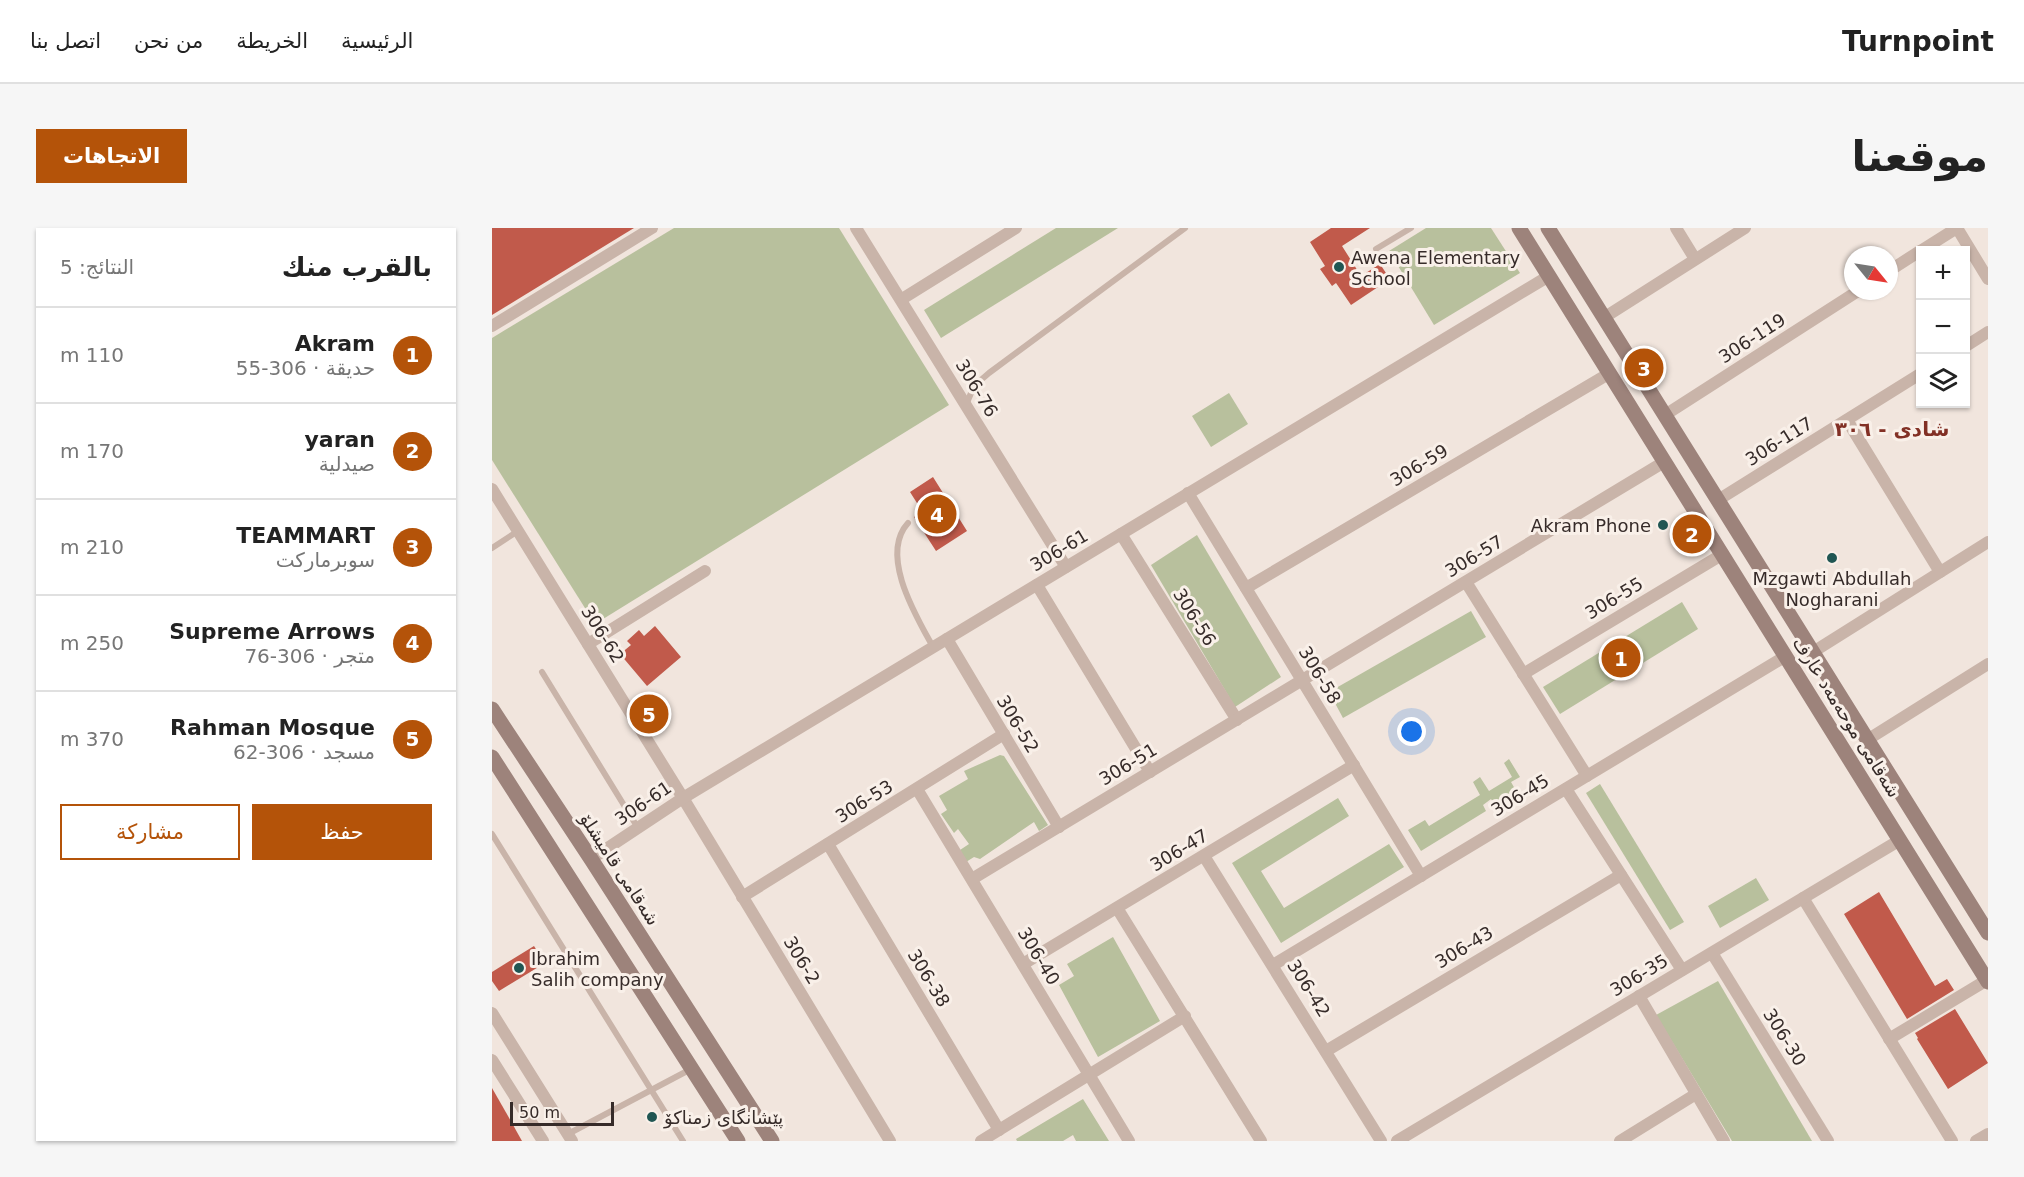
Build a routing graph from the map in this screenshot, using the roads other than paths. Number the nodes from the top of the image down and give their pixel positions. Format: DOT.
graph roads {
  1 [pos="652,228"];
  2 [pos="856,228"];
  3 [pos="1016,228"];
  4 [pos="1185,228"];
  5 [pos="1411,228"];
  6 [pos="1519,228"];
  7 [pos="1548,228"];
  8 [pos="1676,228"];
  9 [pos="1745,228"];
  10 [pos="1957,228"];
  11 [pos="1929,246"];
  12 [pos="1376,249"];
  13 [pos="1916,254"];
  14 [pos="1695,260"];
  15 [pos="1898,265"];
  16 [pos="1549,276"];
  17 [pos="1988,279"];
  18 [pos="902,299"];
  19 [pos="1844,300"];
  20 [pos="1605,317"];
  21 [pos="492,326"];
  22 [pos="1988,332"];
  23 [pos="1970,343"];
  24 [pos="1610,373"];
  25 [pos="1916,377"];
  26 [pos="966,405"];
  27 [pos="1665,415"];
  28 [pos="1847,420"];
  29 [pos="1664,462"];
  30 [pos="492,489"];
  31 [pos="1188,493"];
  32 [pos="1718,500"];
  33 [pos="908,524"];
  34 [pos="518,531"];
  35 [pos="1121,534"];
  36 [pos="1988,542"];
  37 [pos="492,548"];
  38 [pos="1750,553"];
  39 [pos="1726,559"];
  40 [pos="1066,567"];
  41 [pos="705,571"];
  42 [pos="1940,572"];
  43 [pos="1466,582"];
  44 [pos="1037,585"];
  45 [pos="1246,588"];
  46 [pos="947,639"];
  47 [pos="588,644"];
  48 [pos="933,647"];
  49 [pos="1813,652"];
  50 [pos="1786,656"];
  51 [pos="1988,664"];
  52 [pos="542,672"];
  53 [pos="1523,674"];
  54 [pos="1302,680"];
  55 [pos="492,709"];
  56 [pos="1237,720"];
  57 [pos="1004,734"];
  58 [pos="1868,740"];
  59 [pos="492,757"];
  60 [pos="1354,765"];
  61 [pos="1150,772"];
  62 [pos="1587,776"];
  63 [pos="917,789"];
  64 [pos="1566,789"];
  65 [pos="682,798"];
  66 [pos="1059,827"];
  67 [pos="638,828"];
  68 [pos="492,834"];
  69 [pos="1900,840"];
  70 [pos="828,844"];
  71 [pos="1204,856"];
  72 [pos="591,859"];
  73 [pos="1621,874"];
  74 [pos="1421,876"];
  75 [pos="972,879"];
  76 [pos="742,897"];
  77 [pos="1803,898"];
  78 [pos="1117,908"];
  79 [pos="1988,931"];
  80 [pos="1712,953"];
  81 [pos="1023,964"];
  82 [pos="1273,965"];
  83 [pos="1682,970"];
  84 [pos="1987,981"];
  85 [pos="1639,996"];
  86 [pos="492,1013"];
  87 [pos="1185,1016"];
  88 [pos="1889,1039"];
  89 [pos="1326,1051"];
  90 [pos="492,1060"];
  91 [pos="691,1069"];
  92 [pos="1089,1074"];
  93 [pos="497,1078"];
  94 [pos="650,1089"];
  95 [pos="1696,1094"];
  96 [pos="999,1130"];
  97 [pos="1988,1134"];
  98 [pos="570,1138"];
  99 [pos="543,1141"];
  100 [pos="682,1141"];
  101 [pos="738,1141"];
  102 [pos="772,1141"];
  103 [pos="890,1141"];
  104 [pos="981,1141"];
  105 [pos="1129,1141"];
  106 [pos="1261,1141"];
  107 [pos="1381,1141"];
  108 [pos="1397,1141"];
  109 [pos="1620,1141"];
  110 [pos="1724,1141"];
  111 [pos="1828,1141"];
  112 [pos="1952,1141"];
  113 [pos="1976,1141"];
  1 -- 21 [label="street"];
  2 -- 18 [label="street, 306-76"];
  3 -- 18 [label="street"];
  4 -- 26 [label="lane"];
  5 -- 12 [label="lane"];
  6 -- 16 [label="street, شەقامی موحەمەد عارف"];
  7 -- 20 [label="street, شەقامی موحەمەد عارف"];
  8 -- 14 [label="street"];
  9 -- 14 [label="street"];
  10 -- 11 [label="street"];
  10 -- 17 [label="street"];
  13 -- 15 [label="street"];
  14 -- 20 [label="street"];
  16 -- 24 [label="street, شەقامی موحەمەد عارف"];
  16 -- 31 [label="street, 306-61"];
  18 -- 26 [label="street, 306-76"];
  19 -- 27 [label="street, 306-119"];
  20 -- 27 [label="street, شەقامی موحەمەد عارف"];
  22 -- 23 [label="street"];
  24 -- 29 [label="street, شەقامی موحەمەد عارف"];
  24 -- 45 [label="street, 306-59"];
  25 -- 28 [label="street, 306-117"];
  26 -- 40 [label="street, 306-76"];
  27 -- 32 [label="street, شەقامی موحەمەد عارف"];
  28 -- 32 [label="street, 306-117"];
  28 -- 42 [label="street"];
  29 -- 39 [label="street, شەقامی موحەمەد عارف"];
  29 -- 43 [label="street, 306-57"];
  30 -- 34 [label="street, 306-62"];
  31 -- 35 [label="street, 306-61"];
  31 -- 45 [label="street, 306-58"];
  32 -- 38 [label="street, شەقامی موحەمەد عارف"];
  33 -- 48 [label="lane"];
  34 -- 37 [label="lane"];
  34 -- 47 [label="street, 306-62"];
  35 -- 40 [label="street, 306-61"];
  35 -- 56 [label="street, 306-56"];
  36 -- 42 [label="street"];
  38 -- 39 [label="street"];
  38 -- 49 [label="street, شەقامی موحەمەد عارف"];
  39 -- 50 [label="street, شەقامی موحەمەد عارف"];
  39 -- 53 [label="street, 306-55"];
  40 -- 44 [label="street, 306-61"];
  41 -- 47 [label="street"];
  42 -- 49 [label="street"];
  43 -- 53 [label="street"];
  43 -- 54 [label="street, 306-57"];
  44 -- 46 [label="street, 306-61"];
  44 -- 61 [label="street"];
  45 -- 54 [label="street, 306-58"];
  46 -- 48 [label="street, 306-61"];
  46 -- 57 [label="street, 306-52"];
  47 -- 65 [label="street, 306-62"];
  48 -- 65 [label="street, 306-61"];
  49 -- 58 [label="street, شەقامی موحەمەد عارف"];
  50 -- 62 [label="street, 306-45"];
  50 -- 69 [label="street, شەقامی موحەمەد عارف"];
  51 -- 58 [label="street"];
  52 -- 67 [label="lane"];
  53 -- 62 [label="street"];
  54 -- 56 [label="street, 306-51"];
  54 -- 60 [label="street, 306-58"];
  55 -- 72 [label="street, شەقامی قامیشلۆ"];
  56 -- 61 [label="street, 306-51"];
  57 -- 63 [label="street, 306-53"];
  57 -- 66 [label="street, 306-52"];
  58 -- 79 [label="street, شەقامی موحەمەد عارف"];
  59 -- 91 [label="street"];
  60 -- 71 [label="street, 306-47"];
  60 -- 74 [label="street, 306-58"];
  61 -- 66 [label="street, 306-51"];
  62 -- 64 [label="street, 306-45"];
  63 -- 70 [label="street, 306-53"];
  63 -- 75 [label="street, 306-40"];
  64 -- 73 [label="street"];
  64 -- 74 [label="street, 306-45"];
  65 -- 67 [label="street, 306-61"];
  65 -- 76 [label="street, 306-2"];
  66 -- 75 [label="street, 306-51"];
  67 -- 72 [label="street, 306-61"];
  68 -- 94 [label="lane"];
  69 -- 77 [label="street, 306-35"];
  69 -- 84 [label="street, شەقامی موحەمەد عارف"];
  70 -- 76 [label="street, 306-53"];
  70 -- 96 [label="street, 306-38"];
  71 -- 78 [label="street, 306-47"];
  71 -- 82 [label="street, 306-42"];
  72 -- 102 [label="street, شەقامی قامیشلۆ"];
  73 -- 83 [label="street"];
  73 -- 89 [label="street, 306-43"];
  74 -- 82 [label="street, 306-45"];
  75 -- 81 [label="street, 306-40"];
  76 -- 103 [label="street, 306-2"];
  77 -- 80 [label="street, 306-35"];
  77 -- 88 [label="street"];
  78 -- 81 [label="street, 306-47"];
  78 -- 87 [label="street"];
  80 -- 83 [label="street, 306-35"];
  80 -- 111 [label="street, 306-30"];
  81 -- 92 [label="street, 306-40"];
  82 -- 89 [label="street, 306-42"];
  83 -- 85 [label="street, 306-35"];
  84 -- 88 [label="street"];
  85 -- 95 [label="street"];
  85 -- 108 [label="street, 306-35"];
  86 -- 98 [label="street"];
  87 -- 92 [label="street"];
  87 -- 106 [label="street"];
  88 -- 112 [label="street"];
  89 -- 107 [label="street, 306-42"];
  90 -- 93 [label="street"];
  91 -- 94 [label="lane"];
  91 -- 101 [label="street"];
  92 -- 96 [label="street"];
  92 -- 105 [label="street, 306-40"];
  93 -- 99 [label="street"];
  94 -- 98 [label="lane"];
  94 -- 100 [label="lane"];
  95 -- 109 [label="street"];
  95 -- 110 [label="street"];
  96 -- 104 [label="street"];
  97 -- 113 [label="street"];
}
